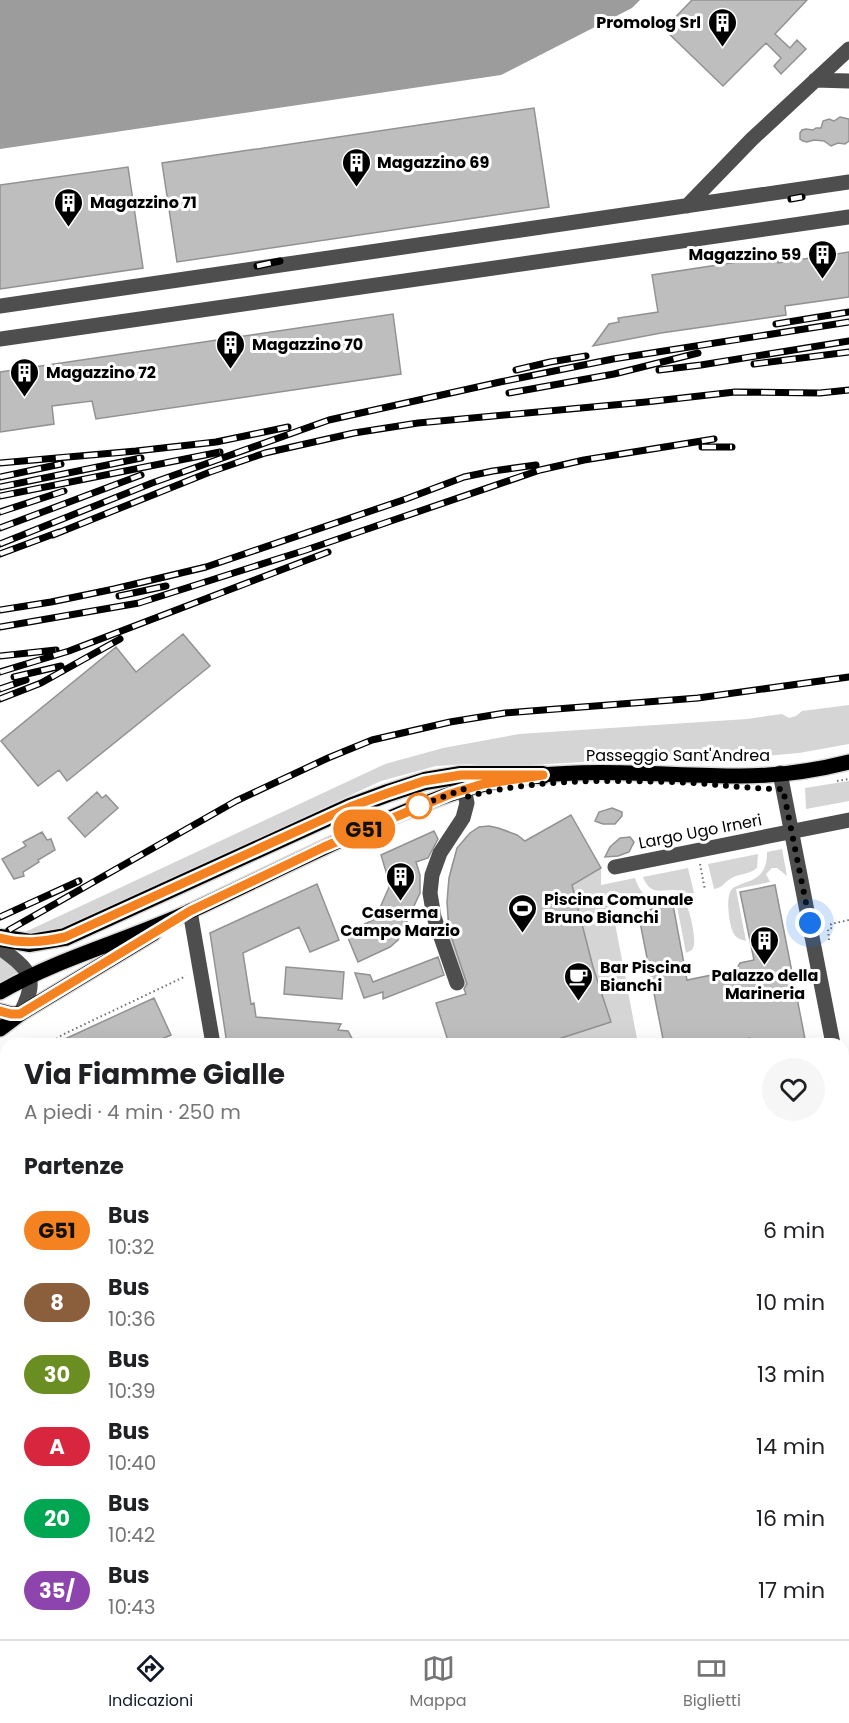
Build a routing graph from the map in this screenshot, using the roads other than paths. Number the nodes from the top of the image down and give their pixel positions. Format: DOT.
graph roads {
  1 [pos="849,49"];
  2 [pos="815,80"];
  3 [pos="849,81"];
  4 [pos="849,182"];
  5 [pos="687,206"];
  6 [pos="849,217"];
  7 [pos="0,306"];
  8 [pos="0,339"];
  9 [pos="849,762"];
  10 [pos="780,773"];
  11 [pos="543,775"];
  12 [pos="464,789"];
  13 [pos="849,820"];
  14 [pos="791,831"];
  15 [pos="615,867"];
  16 [pos="190,911"];
  17 [pos="0,938"];
  18 [pos="5,952"];
  19 [pos="57,964"];
  20 [pos="29,975"];
  21 [pos="457,983"];
  22 [pos="0,992"];
  23 [pos="0,1011"];
  24 [pos="20,1014"];
  25 [pos="0,1029"];
  26 [pos="212,1038"];
  27 [pos="832,1038"];
  1 -- 2 [label="street"];
  2 -- 3 [label="street"];
  2 -- 5 [label="street"];
  4 -- 5 [label="street"];
  5 -- 7 [label="street"];
  6 -- 8 [label="street"];
  9 -- 10 [label="main road, Passeggio Sant'Andrea"];
  10 -- 11 [label="main road, Passeggio Sant'Andrea"];
  10 -- 14 [label="street"];
  11 -- 12 [label="main road, Passeggio Sant'Andrea"];
  11 -- 17 [label="highway"];
  12 -- 16 [label="main road, Passeggio Sant'Andrea"];
  12 -- 21 [label="street"];
  13 -- 14 [label="street, Largo Ugo Irneri"];
  14 -- 15 [label="street, Largo Ugo Irneri"];
  14 -- 27 [label="street"];
  16 -- 19 [label="main road"];
  16 -- 24 [label="main road"];
  16 -- 26 [label="street"];
  18 -- 19 [label="street"];
  18 -- 20 [label="street"];
  19 -- 20 [label="main road"];
  20 -- 22 [label="main road"];
  20 -- 24 [label="street"];
  23 -- 24 [label="main road"];
  24 -- 25 [label="main road"];
}
